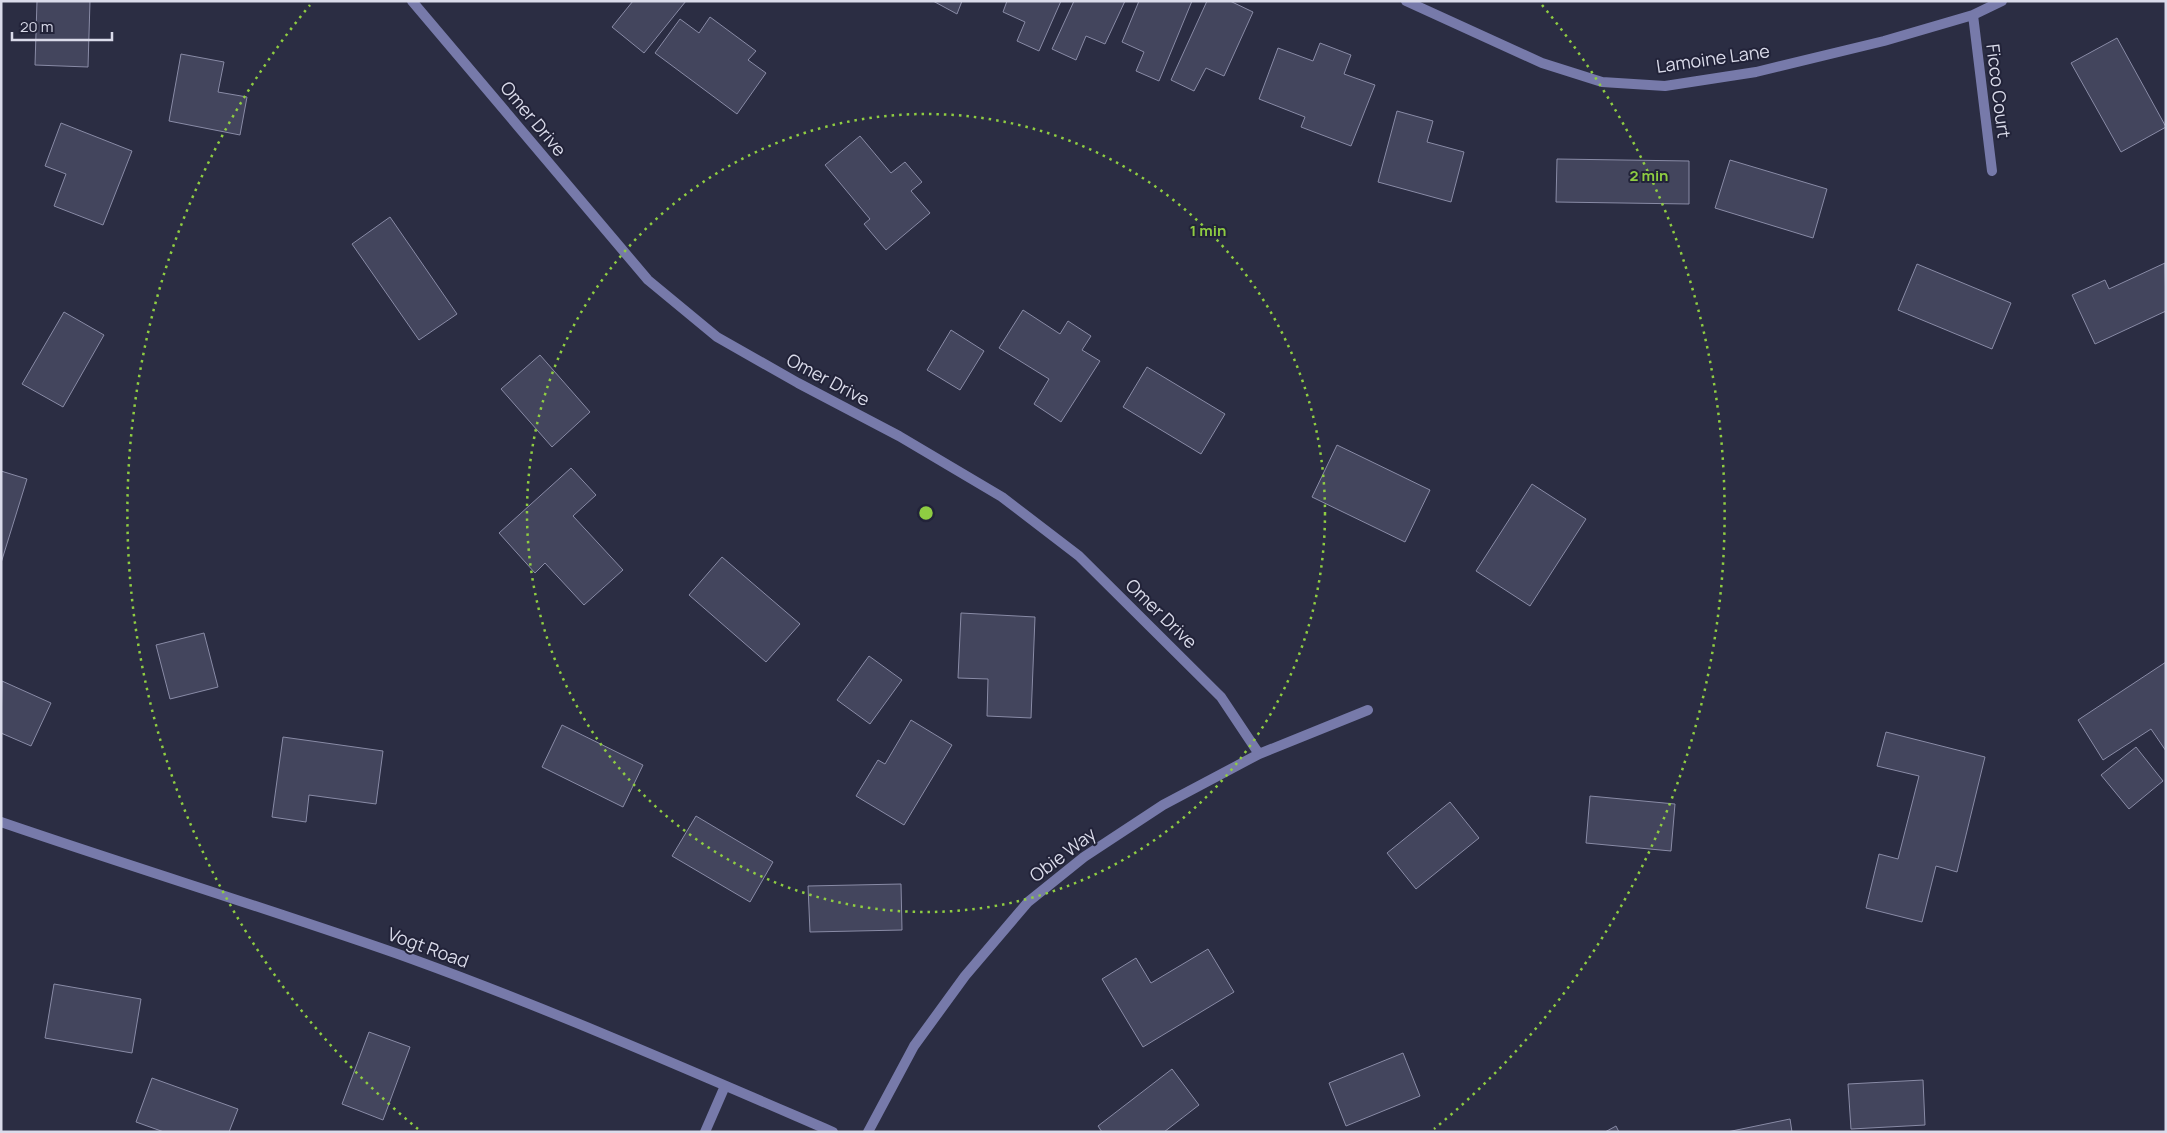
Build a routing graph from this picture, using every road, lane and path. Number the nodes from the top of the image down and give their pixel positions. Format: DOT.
graph roads {
  1 [pos="412,1"];
  2 [pos="1406,1"];
  3 [pos="2002,1"];
  4 [pos="1973,15"];
  5 [pos="1992,170"];
  6 [pos="1368,710"];
  7 [pos="1259,754"];
  8 [pos="1,822"];
  9 [pos="725,1086"];
  10 [pos="705,1132"];
  11 [pos="833,1132"];
  12 [pos="868,1132"];
  1 -- 7 [label="street, Omer Drive"];
  2 -- 4 [label="street, Lamoine Lane"];
  3 -- 4 [label="street, Lamoine Lane"];
  4 -- 5 [label="street, Ficco Court"];
  6 -- 7 [label="street, Obie Way"];
  7 -- 12 [label="street, Obie Way"];
  8 -- 9 [label="street, Vogt Road"];
  9 -- 10 [label="street"];
  9 -- 11 [label="street, Vogt Road"];
}
